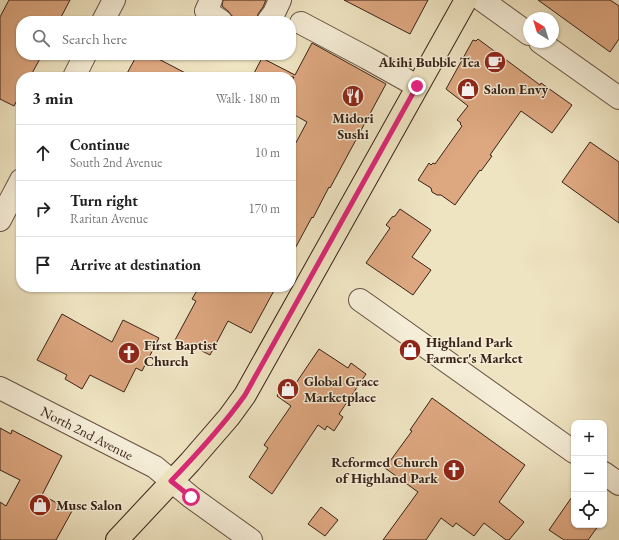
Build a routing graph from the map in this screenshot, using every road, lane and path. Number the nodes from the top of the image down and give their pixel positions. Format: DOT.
graph roads {
  1 [pos="114,0"];
  2 [pos="211,0"];
  3 [pos="280,0"];
  4 [pos="466,0"];
  5 [pos="482,0"];
  6 [pos="106,16"];
  7 [pos="214,16"];
  8 [pos="272,16"];
  9 [pos="301,23"];
  10 [pos="523,30"];
  11 [pos="548,48"];
  12 [pos="82,60"];
  13 [pos="76,72"];
  14 [pos="417,86"];
  15 [pos="619,98"];
  16 [pos="16,190"];
  17 [pos="0,220"];
  18 [pos="360,300"];
  19 [pos="0,388"];
  20 [pos="571,450"];
  21 [pos="607,475"];
  22 [pos="171,481"];
  23 [pos="619,484"];
  24 [pos="117,540"];
  25 [pos="251,540"];
  1 -- 6 [label="street"];
  2 -- 7 [label="street"];
  3 -- 8 [label="street"];
  4 -- 14 [label="main road"];
  5 -- 10 [label="street"];
  9 -- 14 [label="street"];
  11 -- 15 [label="street"];
  12 -- 13 [label="street"];
  14 -- 22 [label="main road"];
  16 -- 17 [label="street"];
  18 -- 20 [label="street"];
  19 -- 22 [label="street, North 2nd Avenue"];
  21 -- 23 [label="street"];
  22 -- 24 [label="main road"];
  22 -- 25 [label="street, North 2nd Avenue"];
}
